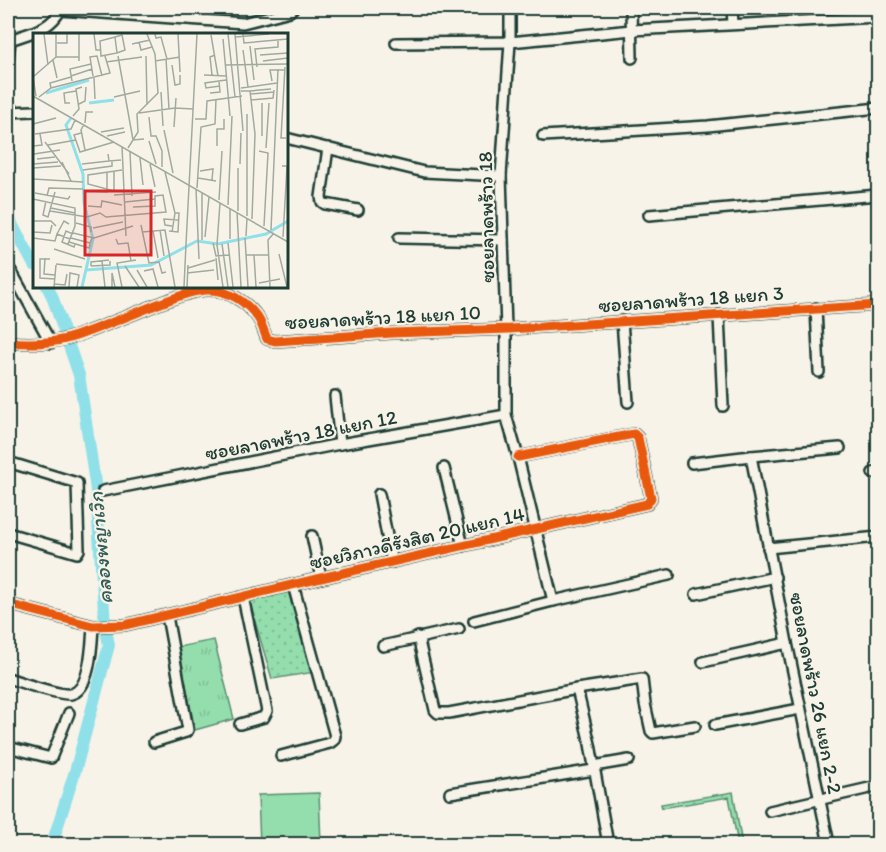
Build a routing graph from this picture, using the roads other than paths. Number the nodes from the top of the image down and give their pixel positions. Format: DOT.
graph roads {
  1 [pos="293,8"];
  2 [pos="510,8"];
  3 [pos="631,8"];
  4 [pos="732,8"];
  5 [pos="828,8"];
  6 [pos="59,9"];
  7 [pos="879,17"];
  8 [pos="830,20"];
  9 [pos="733,24"];
  10 [pos="632,30"];
  11 [pos="510,42"];
  12 [pos="396,43"];
  13 [pos="632,58"];
  14 [pos="8,60"];
  15 [pos="879,108"];
  16 [pos="33,111"];
  17 [pos="8,112"];
  18 [pos="543,136"];
  19 [pos="288,138"];
  20 [pos="328,148"];
  21 [pos="501,176"];
  22 [pos="879,195"];
  23 [pos="358,210"];
  24 [pos="650,215"];
  25 [pos="399,238"];
  26 [pos="503,240"];
  27 [pos="8,270"];
  28 [pos="879,305"];
  29 [pos="816,308"];
  30 [pos="719,315"];
  31 [pos="622,321"];
  32 [pos="506,329"];
  33 [pos="8,342"];
  34 [pos="51,342"];
  35 [pos="819,372"];
  36 [pos="335,396"];
  37 [pos="627,402"];
  38 [pos="723,406"];
  39 [pos="506,415"];
  40 [pos="340,444"];
  41 [pos="840,448"];
  42 [pos="751,456"];
  43 [pos="518,457"];
  44 [pos="8,462"];
  45 [pos="692,463"];
  46 [pos="444,468"];
  47 [pos="103,491"];
  48 [pos="378,494"];
  49 [pos="534,530"];
  50 [pos="8,533"];
  51 [pos="312,536"];
  52 [pos="879,537"];
  53 [pos="464,546"];
  54 [pos="768,548"];
  55 [pos="392,562"];
  56 [pos="669,575"];
  57 [pos="775,577"];
  58 [pos="321,578"];
  59 [pos="293,585"];
  60 [pos="696,594"];
  61 [pos="243,597"];
  62 [pos="553,601"];
  63 [pos="8,604"];
  64 [pos="167,616"];
  65 [pos="474,621"];
  66 [pos="93,626"];
  67 [pos="459,629"];
  68 [pos="418,638"];
  69 [pos="787,643"];
  70 [pos="383,646"];
  71 [pos="703,662"];
  72 [pos="8,678"];
  73 [pos="577,689"];
  74 [pos="800,709"];
  75 [pos="69,713"];
  76 [pos="240,724"];
  77 [pos="715,725"];
  78 [pos="695,726"];
  79 [pos="154,742"];
  80 [pos="8,747"];
  81 [pos="280,756"];
  82 [pos="629,760"];
  83 [pos="594,768"];
  84 [pos="879,786"];
  85 [pos="450,793"];
  86 [pos="819,800"];
  87 [pos="770,811"];
  88 [pos="608,844"];
  89 [pos="829,844"];
  1 -- 6 [label="street"];
  2 -- 11 [label="street, ซอยลาดพร้าว 18"];
  3 -- 10 [label="street"];
  4 -- 9 [label="street"];
  5 -- 8 [label="street"];
  6 -- 14 [label="street"];
  7 -- 8 [label="street"];
  8 -- 9 [label="street"];
  9 -- 10 [label="street"];
  10 -- 11 [label="street"];
  10 -- 13 [label="street"];
  11 -- 12 [label="street"];
  11 -- 21 [label="street, ซอยลาดพร้าว 18"];
  15 -- 18 [label="street"];
  16 -- 17 [label="street"];
  19 -- 20 [label="street"];
  20 -- 21 [label="street"];
  20 -- 23 [label="street"];
  21 -- 26 [label="street, ซอยลาดพร้าว 18"];
  22 -- 24 [label="street"];
  25 -- 26 [label="street"];
  26 -- 32 [label="street, ซอยลาดพร้าว 18"];
  27 -- 34 [label="street"];
  28 -- 29 [label="street, ซอยลาดพร้าว 18 แยก 3"];
  29 -- 30 [label="street, ซอยลาดพร้าว 18 แยก 3"];
  29 -- 35 [label="street"];
  30 -- 31 [label="street, ซอยลาดพร้าว 18 แยก 3"];
  30 -- 38 [label="street"];
  31 -- 32 [label="street, ซอยลาดพร้าว 18 แยก 3"];
  31 -- 37 [label="street"];
  32 -- 34 [label="street, ซอยลาดพร้าว 18 แยก 10"];
  32 -- 39 [label="street, ซอยลาดพร้าว 18"];
  33 -- 34 [label="street, ซอยลาดพร้าว 18 แยก 10"];
  36 -- 40 [label="street"];
  39 -- 40 [label="street, ซอยลาดพร้าว 18 แยก 12"];
  39 -- 43 [label="street, ซอยลาดพร้าว 18"];
  40 -- 47 [label="street, ซอยลาดพร้าว 18 แยก 12"];
  41 -- 42 [label="street"];
  42 -- 45 [label="street"];
  42 -- 54 [label="street, ซอยลาดพร้าว 26 แยก 2-2"];
  43 -- 49 [label="street, ซอยลาดพร้าว 18"];
  43 -- 49 [label="street, ซอยวิภาวดีรังสิต 20 แยก 14"];
  44 -- 50 [label="street"];
  46 -- 53 [label="street"];
  48 -- 55 [label="street"];
  49 -- 53 [label="street, ซอยวิภาวดีรังสิต 20 แยก 14"];
  49 -- 62 [label="street, ซอยลาดพร้าว 18"];
  51 -- 58 [label="street"];
  52 -- 54 [label="street"];
  53 -- 55 [label="street, ซอยวิภาวดีรังสิต 20 แยก 14"];
  54 -- 57 [label="street, ซอยลาดพร้าว 26 แยก 2-2"];
  55 -- 58 [label="street, ซอยวิภาวดีรังสิต 20 แยก 14"];
  56 -- 62 [label="street"];
  57 -- 60 [label="street"];
  57 -- 69 [label="street, ซอยลาดพร้าว 26 แยก 2-2"];
  58 -- 59 [label="street, ซอยวิภาวดีรังสิต 20 แยก 14"];
  59 -- 61 [label="street, ซอยวิภาวดีรังสิต 20 แยก 14"];
  59 -- 81 [label="street"];
  61 -- 64 [label="street, ซอยวิภาวดีรังสิต 20 แยก 14"];
  61 -- 76 [label="street"];
  62 -- 65 [label="street"];
  63 -- 66 [label="street, ซอยวิภาวดีรังสิต 20 แยก 14"];
  64 -- 66 [label="street, ซอยวิภาวดีรังสิต 20 แยก 14"];
  64 -- 79 [label="street"];
  66 -- 72 [label="street"];
  67 -- 68 [label="street"];
  68 -- 70 [label="street"];
  68 -- 73 [label="street"];
  69 -- 71 [label="street"];
  69 -- 74 [label="street, ซอยลาดพร้าว 26 แยก 2-2"];
  73 -- 78 [label="street"];
  73 -- 83 [label="street"];
  74 -- 77 [label="street"];
  74 -- 86 [label="street, ซอยลาดพร้าว 26 แยก 2-2"];
  75 -- 80 [label="street"];
  82 -- 83 [label="street"];
  83 -- 85 [label="street"];
  83 -- 88 [label="street"];
  84 -- 86 [label="street"];
  86 -- 87 [label="street"];
  86 -- 89 [label="street, ซอยลาดพร้าว 26 แยก 2-2"];
}
